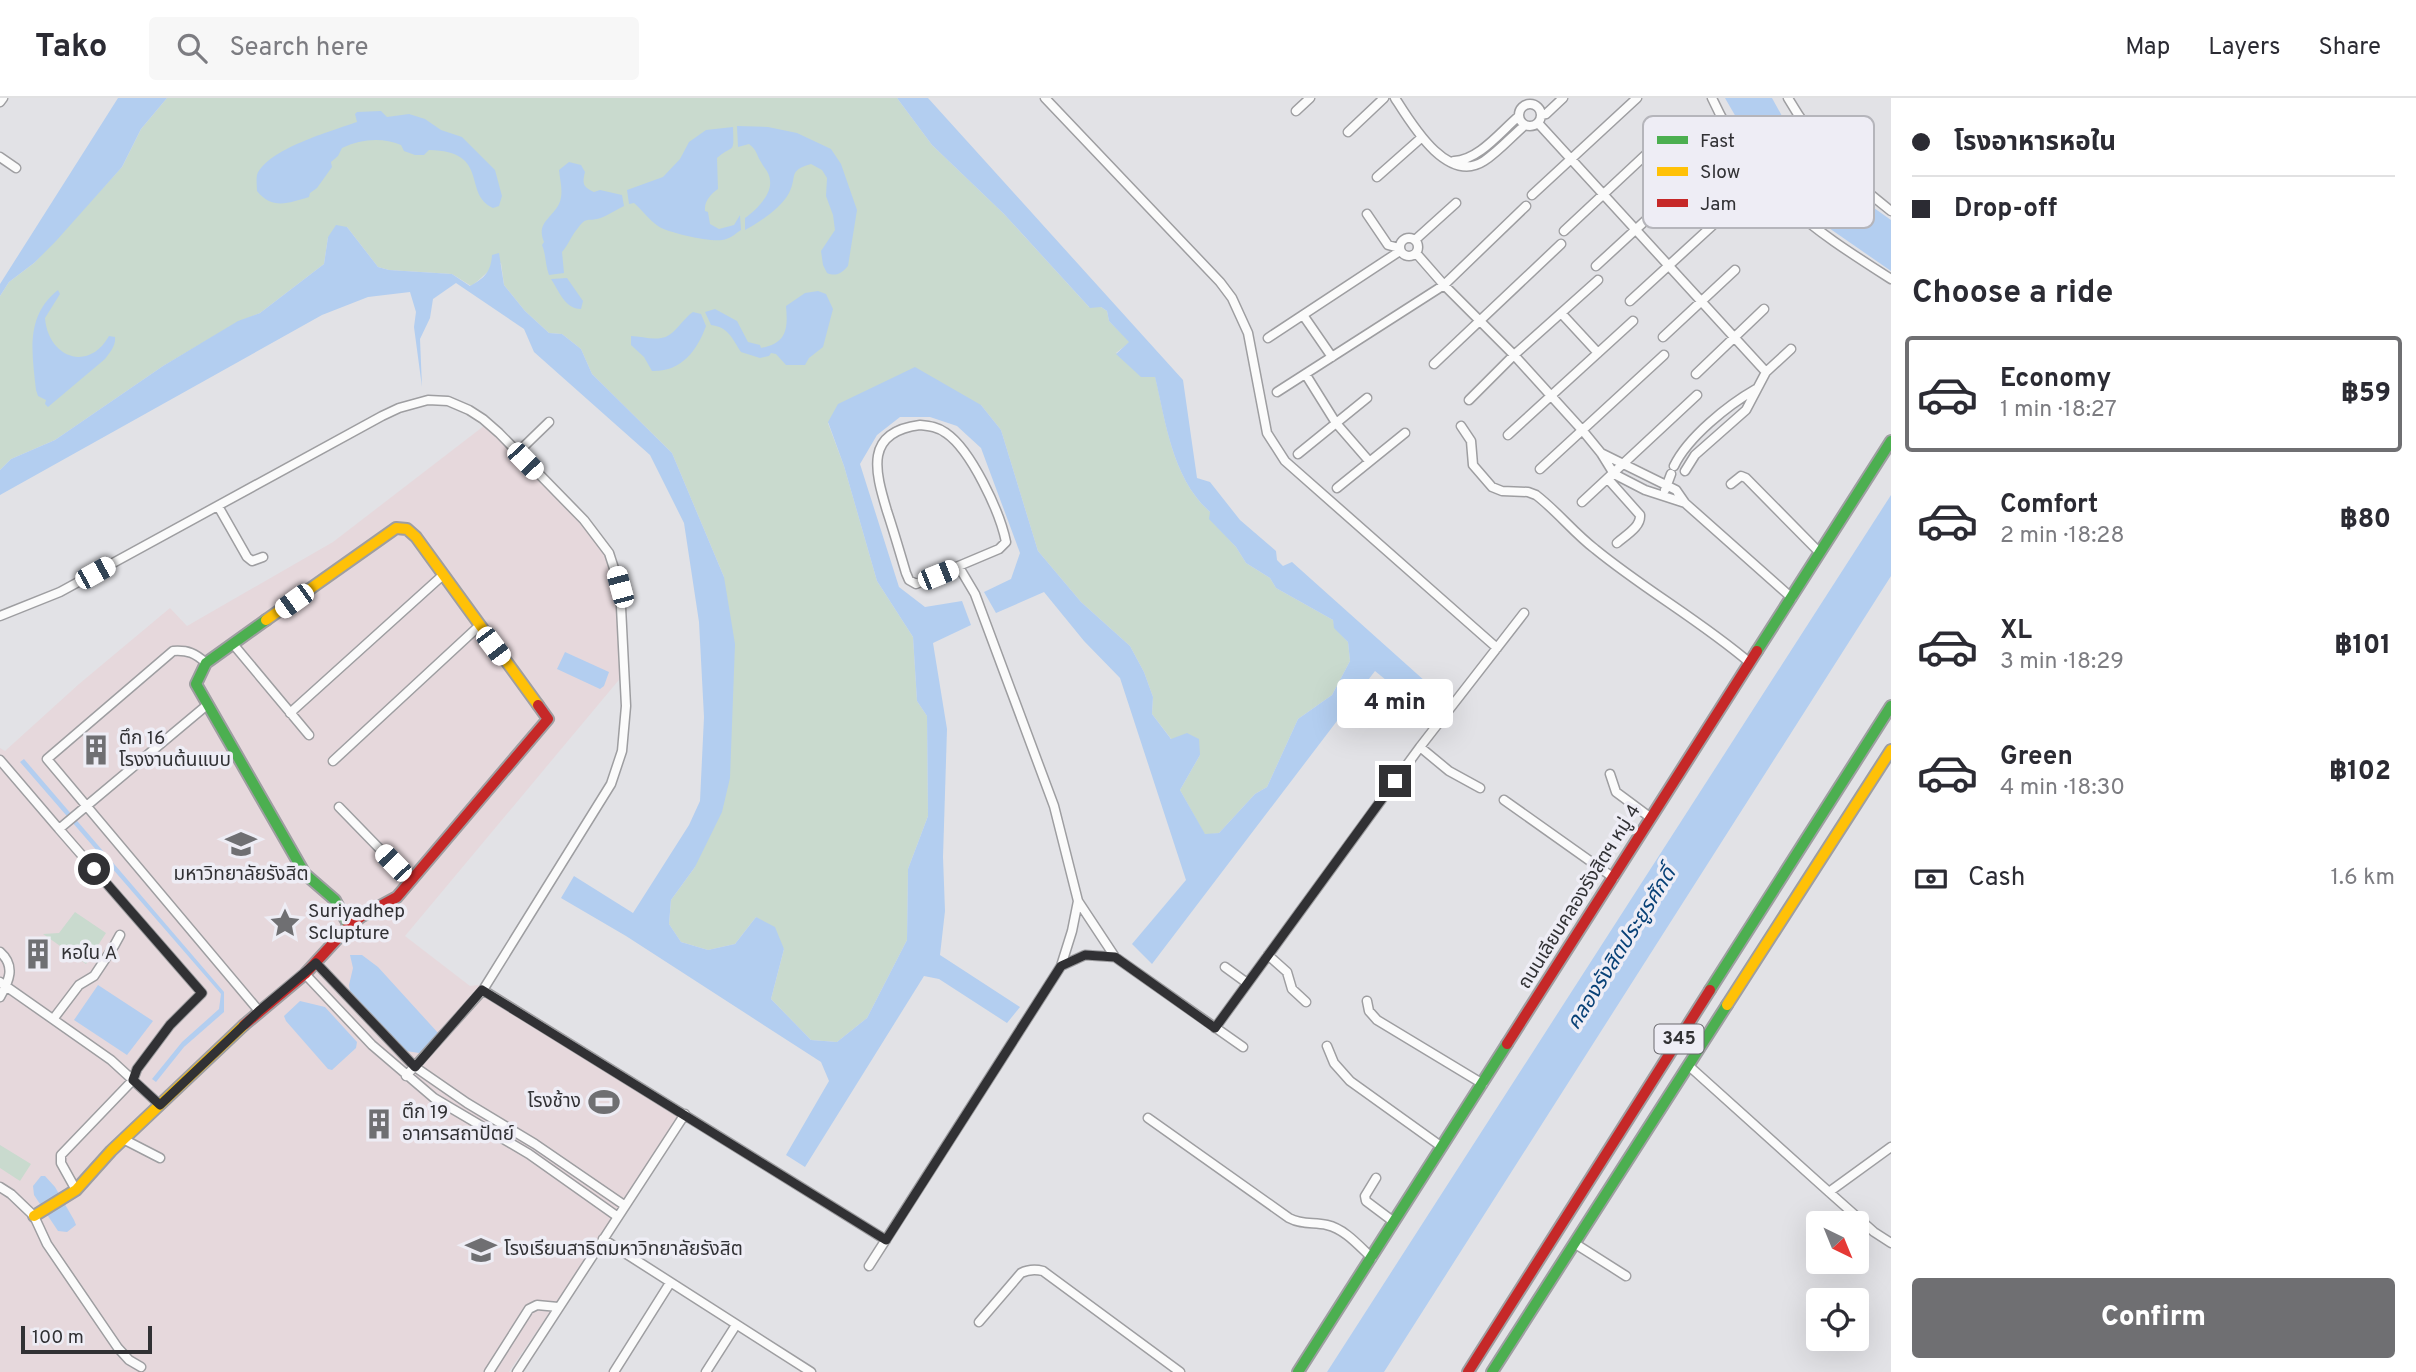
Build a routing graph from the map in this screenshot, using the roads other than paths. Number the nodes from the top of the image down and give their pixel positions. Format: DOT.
graph roads {
  1 [pos="1045,98"];
  2 [pos="1310,98"];
  3 [pos="1384,98"];
  4 [pos="1395,98"];
  5 [pos="1563,98"];
  6 [pos="1637,98"];
  7 [pos="1712,98"];
  8 [pos="1788,98"];
  9 [pos="1296,111"];
  10 [pos="1519,116"];
  11 [pos="1722,116"];
  12 [pos="1799,116"];
  13 [pos="1540,119"];
  14 [pos="1525,125"];
  15 [pos="1348,132"];
  16 [pos="1421,138"];
  17 [pos="0,157"];
  18 [pos="1643,157"];
  19 [pos="1572,159"];
  20 [pos="1451,161"];
  21 [pos="16,168"];
  22 [pos="1377,177"];
  23 [pos="1604,194"];
  24 [pos="1532,195"];
  25 [pos="1874,196"];
  26 [pos="1456,203"];
  27 [pos="1526,206"];
  28 [pos="1891,211"];
  29 [pos="1367,214"];
  30 [pos="1643,223"];
  31 [pos="1710,228"];
  32 [pos="1814,228"];
  33 [pos="1636,229"];
  34 [pos="1564,231"];
  35 [pos="1415,240"];
  36 [pos="1561,244"];
  37 [pos="1400,250"];
  38 [pos="1416,253"];
  39 [pos="1597,266"];
  40 [pos="1670,266"];
  41 [pos="1735,270"];
  42 [pos="1891,279"];
  43 [pos="1598,280"];
  44 [pos="1444,285"];
  45 [pos="1630,301"];
  46 [pos="1702,301"];
  47 [pos="1764,309"];
  48 [pos="1561,313"];
  49 [pos="1303,315"];
  50 [pos="1480,320"];
  51 [pos="1633,321"];
  52 [pos="1663,337"];
  53 [pos="1735,337"];
  54 [pos="1268,338"];
  55 [pos="1791,349"];
  56 [pos="1598,353"];
  57 [pos="1514,355"];
  58 [pos="1664,355"];
  59 [pos="1332,358"];
  60 [pos="1434,363"];
  61 [pos="1766,372"];
  62 [pos="1696,374"];
  63 [pos="1306,375"];
  64 [pos="1755,390"];
  65 [pos="1277,392"];
  66 [pos="1551,396"];
  67 [pos="1697,396"];
  68 [pos="1367,398"];
  69 [pos="1469,400"];
  70 [pos="549,422"];
  71 [pos="1336,423"];
  72 [pos="1461,426"];
  73 [pos="1583,431"];
  74 [pos="1405,433"];
  75 [pos="1507,435"];
  76 [pos="1891,441"];
  77 [pos="517,453"];
  78 [pos="1601,453"];
  79 [pos="1298,454"];
  80 [pos="1369,461"];
  81 [pos="1624,465"];
  82 [pos="1540,469"];
  83 [pos="1611,476"];
  84 [pos="1731,484"];
  85 [pos="1666,486"];
  86 [pos="1337,488"];
  87 [pos="1676,490"];
  88 [pos="1663,496"];
  89 [pos="1672,500"];
  90 [pos="1582,502"];
  91 [pos="1685,503"];
  92 [pos="218,506"];
  93 [pos="1617,543"];
  94 [pos="1820,553"];
  95 [pos="263,557"];
  96 [pos="959,567"];
  97 [pos="443,575"];
  98 [pos="1791,598"];
  99 [pos="1524,613"];
  100 [pos="0,616"];
  101 [pos="479,626"];
  102 [pos="233,645"];
  103 [pos="1497,648"];
  104 [pos="206,663"];
  105 [pos="1750,663"];
  106 [pos="207,705"];
  107 [pos="1891,706"];
  108 [pos="290,713"];
  109 [pos="309,734"];
  110 [pos="1420,747"];
  111 [pos="1891,750"];
  112 [pos="0,760"];
  113 [pos="334,761"];
  114 [pos="1610,774"];
  115 [pos="1480,788"];
  116 [pos="1504,800"];
  117 [pos="86,805"];
  118 [pos="339,807"];
  119 [pos="1651,818"];
  120 [pos="61,827"];
  121 [pos="1614,878"];
  122 [pos="411,881"];
  123 [pos="1078,901"];
  124 [pos="349,926"];
  125 [pos="120,935"];
  126 [pos="0,952"];
  127 [pos="1268,956"];
  128 [pos="1115,957"];
  129 [pos="316,963"];
  130 [pos="1061,966"];
  131 [pos="1225,967"];
  132 [pos="304,974"];
  133 [pos="1248,983"];
  134 [pos="3,984"];
  135 [pos="482,990"];
  136 [pos="0,997"];
  137 [pos="1367,1001"];
  138 [pos="1306,1002"];
  139 [pos="259,1011"];
  140 [pos="54,1018"];
  141 [pos="1215,1028"];
  142 [pos="1327,1046"];
  143 [pos="1243,1047"];
  144 [pos="1689,1066"];
  145 [pos="415,1067"];
  146 [pos="406,1076"];
  147 [pos="133,1080"];
  148 [pos="1483,1084"];
  149 [pos="160,1105"];
  150 [pos="685,1114"];
  151 [pos="1148,1118"];
  152 [pos="123,1139"];
  153 [pos="1442,1147"];
  154 [pos="1891,1147"];
  155 [pos="160,1158"];
  156 [pos="1376,1178"];
  157 [pos="0,1187"];
  158 [pos="73,1192"];
  159 [pos="1829,1192"];
  160 [pos="624,1205"];
  161 [pos="38,1214"];
  162 [pos="618,1217"];
  163 [pos="1394,1223"];
  164 [pos="603,1239"];
  165 [pos="886,1240"];
  166 [pos="1574,1243"];
  167 [pos="1891,1243"];
  168 [pos="1372,1258"];
  169 [pos="869,1266"];
  170 [pos="1626,1276"];
  171 [pos="670,1283"];
  172 [pos="558,1307"];
  173 [pos="979,1322"];
  174 [pos="736,1325"];
  175 [pos="141,1367"];
  176 [pos="800,1369"];
  177 [pos="1495,1371"];
  178 [pos="489,1372"];
  179 [pos="517,1372"];
  180 [pos="614,1372"];
  181 [pos="706,1372"];
  182 [pos="811,1372"];
  183 [pos="1180,1372"];
  184 [pos="1298,1372"];
  185 [pos="1468,1372"];
  1 -- 103 [label="street"];
  2 -- 9 [label="street"];
  3 -- 15 [label="street"];
  4 -- 16 [label="street"];
  5 -- 13 [label="street"];
  6 -- 19 [label="street"];
  7 -- 11 [label="street"];
  8 -- 12 [label="street"];
  10 -- 13 [label="street"];
  10 -- 14 [label="street"];
  10 -- 20 [label="street"];
  13 -- 14 [label="street"];
  13 -- 19 [label="street"];
  14 -- 20 [label="street"];
  16 -- 20 [label="street"];
  16 -- 22 [label="street"];
  17 -- 21 [label="street"];
  18 -- 23 [label="street"];
  19 -- 23 [label="street"];
  19 -- 24 [label="street"];
  23 -- 33 [label="street"];
  23 -- 34 [label="street"];
  25 -- 28 [label="street"];
  26 -- 35 [label="street"];
  27 -- 44 [label="street"];
  29 -- 37 [label="street"];
  30 -- 33 [label="street"];
  31 -- 40 [label="street"];
  32 -- 42 [label="street"];
  33 -- 39 [label="street"];
  33 -- 40 [label="street"];
  35 -- 37 [label="street"];
  35 -- 38 [label="street"];
  36 -- 50 [label="street"];
  37 -- 38 [label="street"];
  37 -- 49 [label="street"];
  38 -- 44 [label="street"];
  40 -- 45 [label="street"];
  40 -- 46 [label="street"];
  41 -- 46 [label="street"];
  43 -- 48 [label="street"];
  44 -- 50 [label="street"];
  44 -- 59 [label="street"];
  46 -- 52 [label="street"];
  46 -- 53 [label="street"];
  47 -- 53 [label="street"];
  48 -- 56 [label="street"];
  48 -- 57 [label="street"];
  49 -- 54 [label="street"];
  49 -- 59 [label="street"];
  50 -- 57 [label="street"];
  50 -- 60 [label="street"];
  51 -- 56 [label="street"];
  53 -- 61 [label="street"];
  53 -- 62 [label="street"];
  55 -- 61 [label="street"];
  56 -- 66 [label="street"];
  57 -- 66 [label="street"];
  57 -- 69 [label="street"];
  58 -- 73 [label="street"];
  59 -- 63 [label="street"];
  61 -- 64 [label="street"];
  63 -- 65 [label="street"];
  63 -- 71 [label="street"];
  64 -- 85 [label="street"];
  64 -- 87 [label="street"];
  66 -- 73 [label="street"];
  66 -- 75 [label="street"];
  67 -- 81 [label="street"];
  68 -- 71 [label="street"];
  70 -- 77 [label="street"];
  71 -- 79 [label="street"];
  71 -- 80 [label="street"];
  72 -- 105 [label="street"];
  73 -- 78 [label="street"];
  73 -- 82 [label="street"];
  74 -- 80 [label="street"];
  76 -- 94 [label="street, ถนนเลียบคลองรังสิตฯ หมู่ 4"];
  77 -- 92 [label="street"];
  77 -- 135 [label="street"];
  78 -- 81 [label="street"];
  78 -- 83 [label="street"];
  80 -- 86 [label="street"];
  81 -- 83 [label="street"];
  81 -- 85 [label="street"];
  83 -- 88 [label="street"];
  83 -- 90 [label="street"];
  83 -- 93 [label="street"];
  84 -- 94 [label="street"];
  85 -- 87 [label="street"];
  85 -- 88 [label="street"];
  87 -- 89 [label="street"];
  87 -- 91 [label="street"];
  88 -- 89 [label="street"];
  89 -- 91 [label="street"];
  91 -- 98 [label="street"];
  92 -- 95 [label="street"];
  92 -- 100 [label="street"];
  94 -- 98 [label="street, ถนนเลียบคลองรังสิตฯ หมู่ 4"];
  96 -- 96 [label="street"];
  96 -- 123 [label="street"];
  97 -- 101 [label="street"];
  97 -- 102 [label="street"];
  97 -- 108 [label="street"];
  98 -- 105 [label="street, ถนนเลียบคลองรังสิตฯ หมู่ 4"];
  99 -- 103 [label="street"];
  101 -- 113 [label="street"];
  101 -- 122 [label="street"];
  102 -- 104 [label="street"];
  102 -- 108 [label="street"];
  103 -- 110 [label="street"];
  104 -- 106 [label="street"];
  104 -- 117 [label="street"];
  105 -- 119 [label="street, ถนนเลียบคลองรังสิตฯ หมู่ 4"];
  106 -- 117 [label="street"];
  106 -- 124 [label="street"];
  107 -- 185 [label="street, 345"];
  108 -- 109 [label="street"];
  110 -- 115 [label="street"];
  110 -- 127 [label="street"];
  111 -- 144 [label="street, 345"];
  112 -- 120 [label="street"];
  114 -- 119 [label="street"];
  116 -- 121 [label="street"];
  117 -- 120 [label="street"];
  117 -- 139 [label="street"];
  118 -- 122 [label="street"];
  119 -- 121 [label="street, ถนนเลียบคลองรังสิตฯ หมู่ 4"];
  120 -- 147 [label="street"];
  121 -- 148 [label="street, ถนนเลียบคลองรังสิตฯ หมู่ 4"];
  122 -- 124 [label="street"];
  123 -- 128 [label="street"];
  123 -- 130 [label="street"];
  124 -- 129 [label="street"];
  125 -- 140 [label="street"];
  126 -- 134 [label="street"];
  127 -- 133 [label="street"];
  127 -- 138 [label="street"];
  128 -- 130 [label="street"];
  128 -- 141 [label="street"];
  129 -- 132 [label="street"];
  129 -- 145 [label="street"];
  130 -- 165 [label="street"];
  131 -- 133 [label="street"];
  132 -- 139 [label="street"];
  132 -- 146 [label="street"];
  133 -- 141 [label="street"];
  134 -- 136 [label="street"];
  134 -- 140 [label="street"];
  135 -- 145 [label="street"];
  135 -- 150 [label="street"];
  137 -- 148 [label="street"];
  139 -- 149 [label="street"];
  140 -- 147 [label="street"];
  141 -- 143 [label="street"];
  142 -- 153 [label="street"];
  144 -- 159 [label="street"];
  144 -- 166 [label="street, 345"];
  145 -- 146 [label="street"];
  145 -- 160 [label="street"];
  146 -- 162 [label="street"];
  147 -- 149 [label="street"];
  147 -- 158 [label="street"];
  148 -- 153 [label="street, ถนนเลียบคลองรังสิตฯ หมู่ 4"];
  149 -- 152 [label="street"];
  150 -- 160 [label="street"];
  150 -- 165 [label="street"];
  151 -- 168 [label="street"];
  152 -- 155 [label="street"];
  152 -- 158 [label="street"];
  153 -- 163 [label="street, ถนนเลียบคลองรังสิตฯ หมู่ 4"];
  154 -- 159 [label="street"];
  156 -- 163 [label="street"];
  157 -- 161 [label="street"];
  158 -- 161 [label="street"];
  159 -- 167 [label="street"];
  160 -- 162 [label="street"];
  161 -- 175 [label="street"];
  162 -- 164 [label="street"];
  163 -- 168 [label="street, ถนนเลียบคลองรังสิตฯ หมู่ 4"];
  164 -- 171 [label="street"];
  164 -- 172 [label="street"];
  165 -- 169 [label="street"];
  166 -- 170 [label="street"];
  166 -- 177 [label="street, 345"];
  168 -- 184 [label="street, ถนนเลียบคลองรังสิตฯ หมู่ 4"];
  171 -- 174 [label="street"];
  171 -- 180 [label="street"];
  172 -- 178 [label="street"];
  172 -- 179 [label="street"];
  173 -- 183 [label="street"];
  174 -- 176 [label="street"];
  174 -- 181 [label="street"];
  176 -- 182 [label="street"];
}
